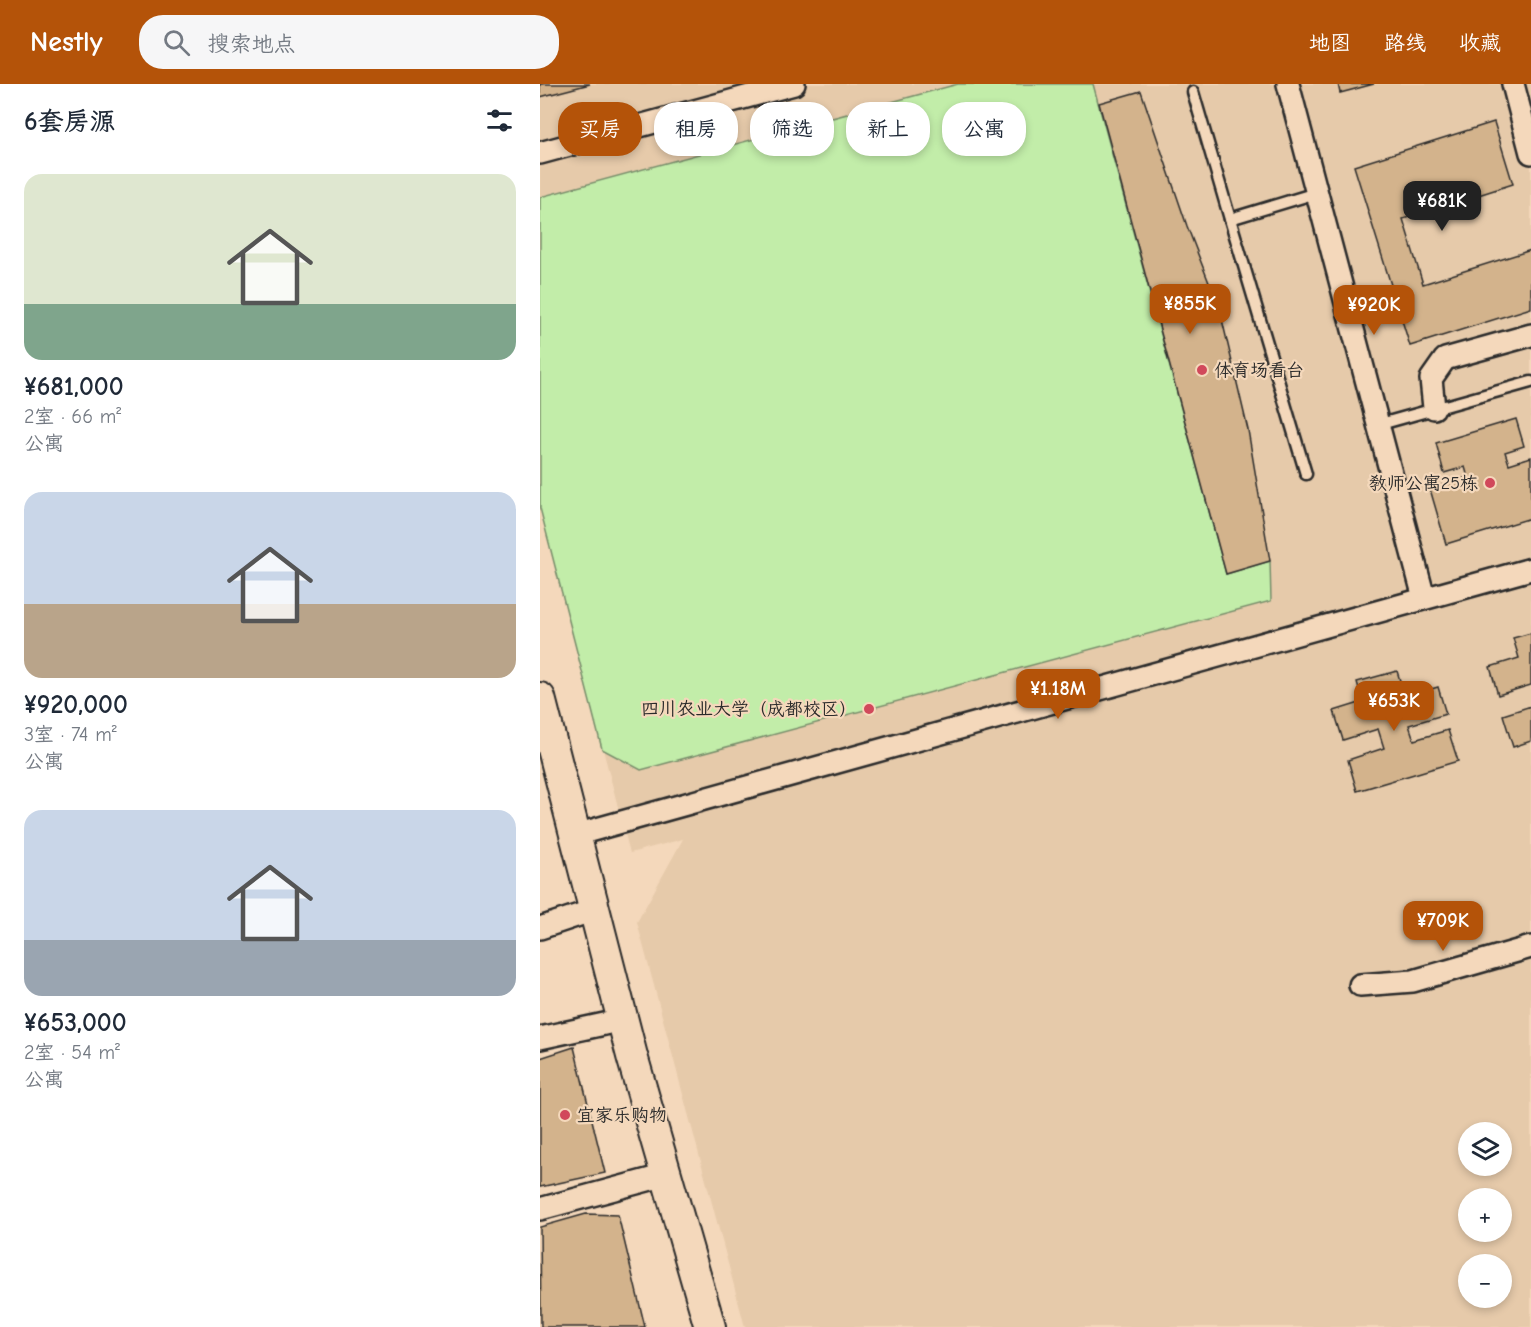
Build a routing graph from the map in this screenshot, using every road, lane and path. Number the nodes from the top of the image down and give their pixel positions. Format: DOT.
graph roads {
  1 [pos="794,84"];
  2 [pos="1288,84"];
  3 [pos="1513,84"];
  4 [pos="1193,92"];
  5 [pos="540,153"];
  6 [pos="1531,153"];
  7 [pos="1316,193"];
  8 [pos="1230,219"];
  9 [pos="1531,335"];
  10 [pos="1531,382"];
  11 [pos="1434,408"];
  12 [pos="1377,425"];
  13 [pos="1306,474"];
  14 [pos="1531,569"];
  15 [pos="1424,598"];
  16 [pos="540,698"];
  17 [pos="575,835"];
  18 [pos="594,910"];
  19 [pos="540,928"];
  20 [pos="1531,947"];
  21 [pos="1360,985"];
  22 [pos="623,1020"];
  23 [pos="540,1038"];
  24 [pos="666,1175"];
  25 [pos="540,1209"];
  26 [pos="710,1327"];
  1 -- 5 [label="street"];
  2 -- 7 [label="street"];
  3 -- 6 [label="street"];
  4 -- 8 [label="lane"];
  7 -- 8 [label="lane"];
  7 -- 12 [label="street"];
  8 -- 13 [label="lane"];
  9 -- 11 [label="street"];
  10 -- 11 [label="lane"];
  11 -- 12 [label="lane"];
  12 -- 15 [label="street"];
  14 -- 15 [label="street"];
  15 -- 17 [label="street"];
  16 -- 17 [label="street"];
  17 -- 18 [label="street"];
  18 -- 19 [label="street"];
  18 -- 22 [label="street"];
  20 -- 21 [label="street"];
  22 -- 23 [label="street"];
  22 -- 24 [label="street"];
  24 -- 25 [label="street"];
  24 -- 26 [label="street"];
}
